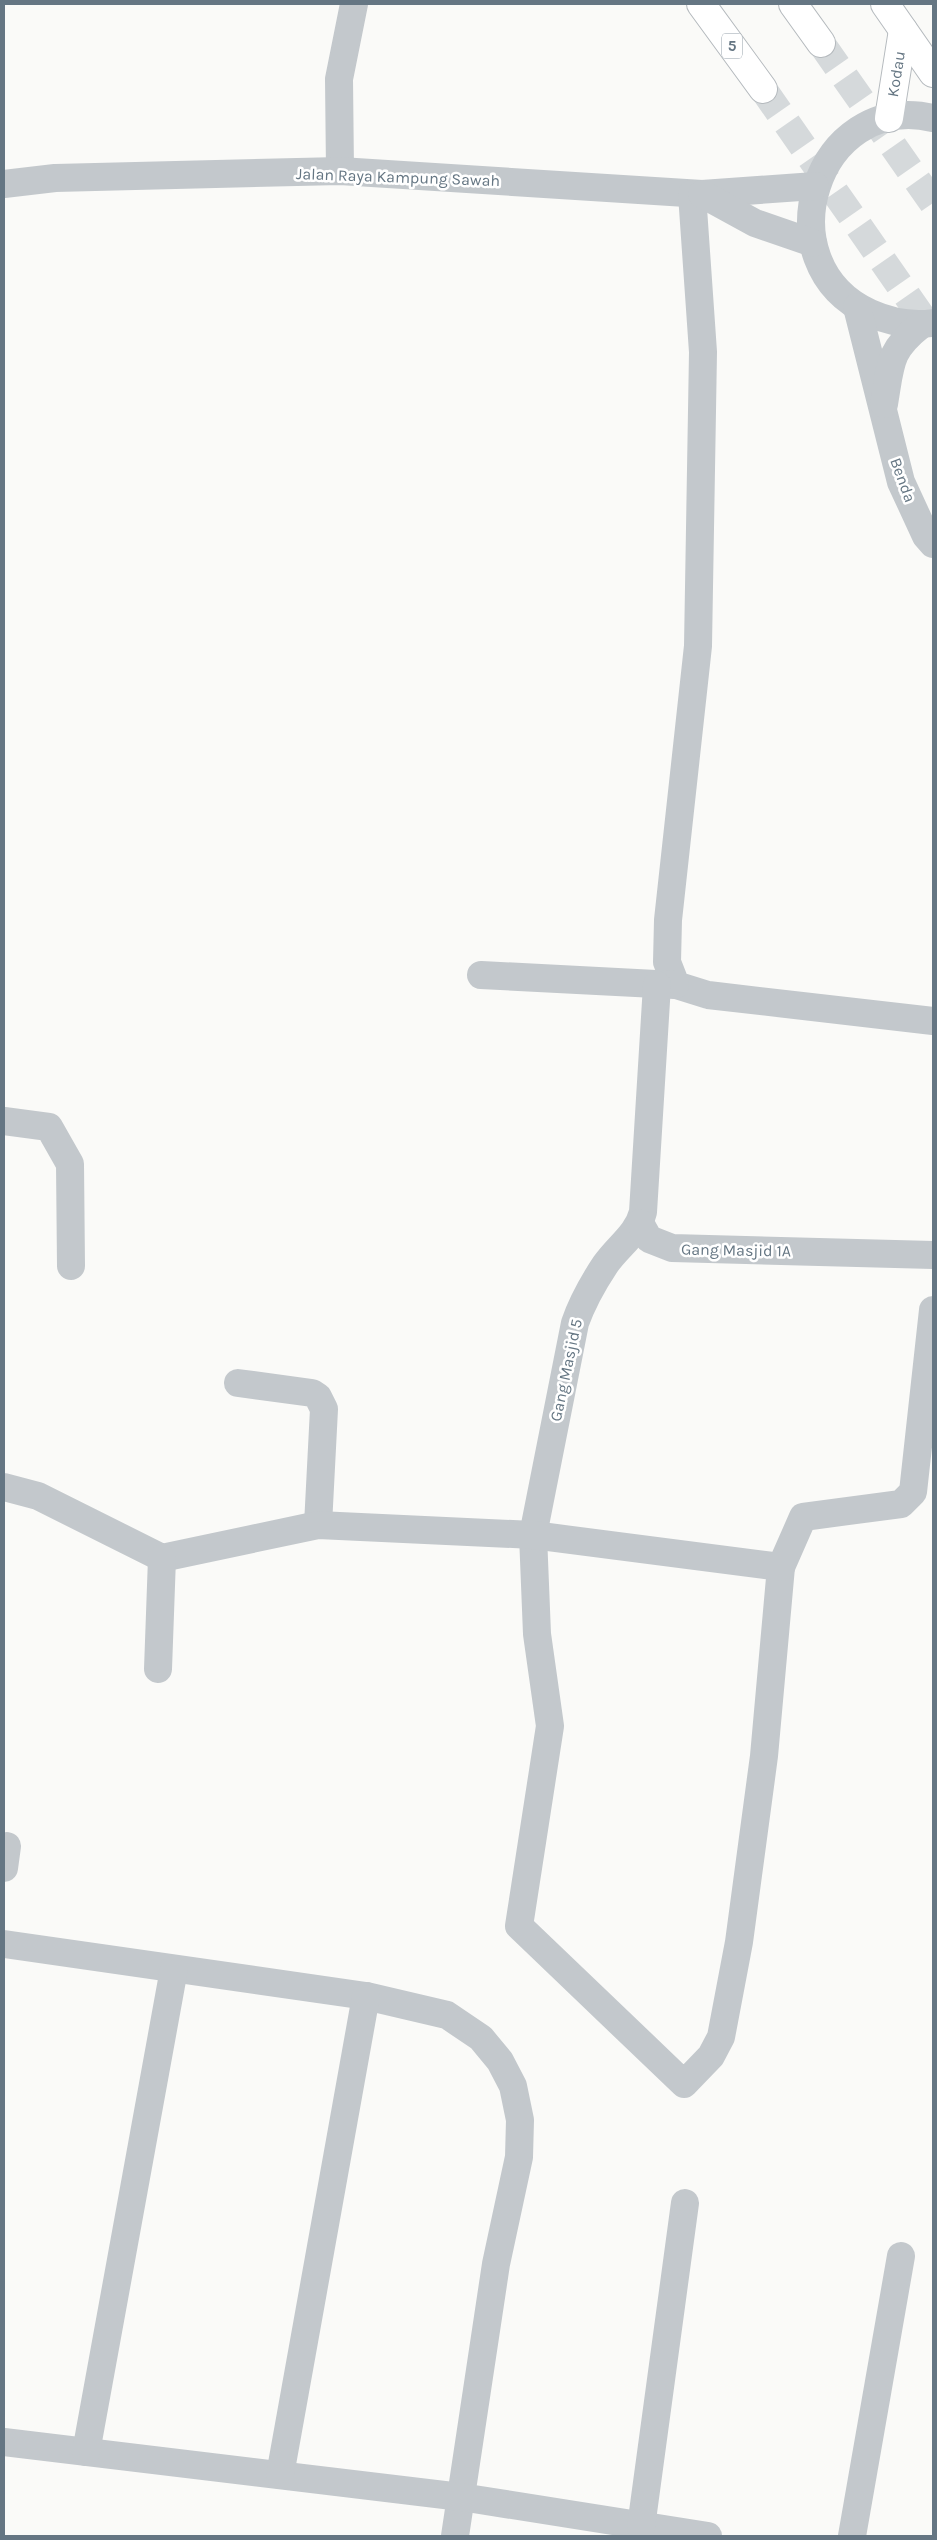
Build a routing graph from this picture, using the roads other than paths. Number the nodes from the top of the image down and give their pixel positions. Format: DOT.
graph roads {
  1 [pos="354,4"];
  2 [pos="701,4"];
  3 [pos="793,4"];
  4 [pos="885,4"];
  5 [pos="903,30"];
  6 [pos="821,43"];
  7 [pos="933,72"];
  8 [pos="763,89"];
  9 [pos="889,118"];
  10 [pos="933,118"];
  11 [pos="340,171"];
  12 [pos="4,184"];
  13 [pos="815,186"];
  14 [pos="697,194"];
  15 [pos="813,243"];
  16 [pos="858,307"];
  17 [pos="927,324"];
  18 [pos="882,413"];
  19 [pos="933,544"];
  20 [pos="481,975"];
  21 [pos="667,985"];
  22 [pos="933,1021"];
  23 [pos="4,1121"];
  24 [pos="640,1223"];
  25 [pos="933,1255"];
  26 [pos="71,1266"];
  27 [pos="933,1310"];
  28 [pos="238,1383"];
  29 [pos="4,1487"];
  30 [pos="318,1526"];
  31 [pos="533,1535"];
  32 [pos="162,1558"];
  33 [pos="781,1567"];
  34 [pos="158,1669"];
  35 [pos="4,1944"];
  36 [pos="174,1969"];
  37 [pos="366,1996"];
  38 [pos="684,2203"];
  39 [pos="901,2256"];
  40 [pos="4,2442"];
  41 [pos="86,2452"];
  42 [pos="280,2475"];
  43 [pos="461,2497"];
  44 [pos="641,2527"];
  45 [pos="456,2536"];
  46 [pos="708,2536"];
  47 [pos="852,2536"];
  1 -- 11 [label="street"];
  2 -- 8 [label="main road, 5"];
  3 -- 6 [label="main road"];
  4 -- 5 [label="main road, Kodau"];
  5 -- 7 [label="main road, Kodau"];
  5 -- 9 [label="main road, Kodau"];
  9 -- 10 [label="street"];
  9 -- 13 [label="street"];
  11 -- 12 [label="street, Jalan Raya Kampung Sawah"];
  11 -- 14 [label="street, Jalan Raya Kampung Sawah"];
  13 -- 14 [label="street, Jalan Raya Kampung Sawah"];
  13 -- 15 [label="street"];
  14 -- 15 [label="street, Jalan Raya Kampung Sawah"];
  14 -- 21 [label="street"];
  15 -- 16 [label="street"];
  16 -- 17 [label="street"];
  16 -- 18 [label="street, Benda"];
  17 -- 18 [label="street, Benda"];
  18 -- 19 [label="street, Benda"];
  20 -- 21 [label="street"];
  21 -- 22 [label="street"];
  21 -- 24 [label="street"];
  23 -- 26 [label="street"];
  24 -- 25 [label="street, Gang Masjid 1A"];
  24 -- 31 [label="street, Gang Masjid 5"];
  27 -- 33 [label="street"];
  28 -- 30 [label="street"];
  29 -- 32 [label="street"];
  30 -- 31 [label="street"];
  30 -- 32 [label="street"];
  31 -- 33 [label="street"];
  31 -- 33 [label="street, Gang Masjid 5"];
  32 -- 34 [label="street"];
  35 -- 36 [label="street"];
  36 -- 37 [label="street"];
  36 -- 41 [label="street"];
  37 -- 42 [label="street"];
  37 -- 43 [label="street"];
  38 -- 44 [label="street"];
  39 -- 47 [label="street"];
  40 -- 41 [label="street"];
  41 -- 42 [label="street"];
  42 -- 43 [label="street"];
  43 -- 44 [label="street"];
  43 -- 45 [label="street"];
  44 -- 46 [label="street"];
}
